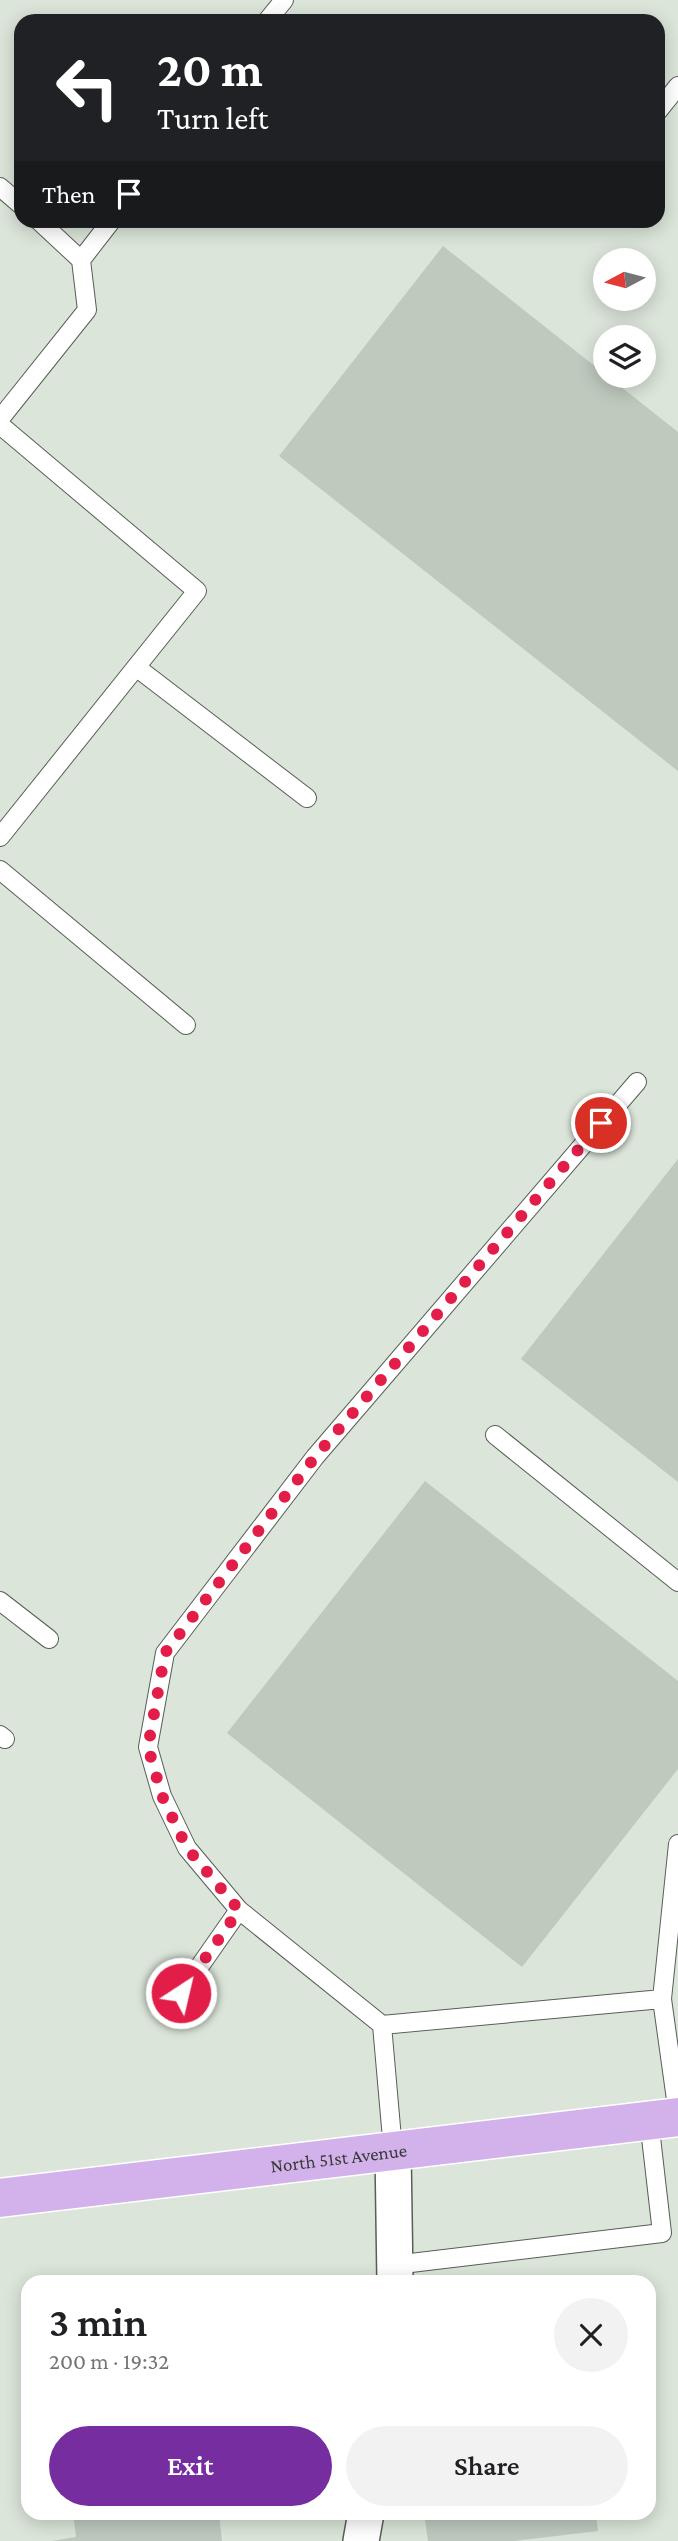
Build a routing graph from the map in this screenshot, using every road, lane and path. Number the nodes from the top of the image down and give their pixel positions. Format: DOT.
graph roads {
  1 [pos="284,0"];
  2 [pos="273,14"];
  3 [pos="678,86"];
  4 [pos="665,102"];
  5 [pos="0,187"];
  6 [pos="14,199"];
  7 [pos="47,228"];
  8 [pos="105,228"];
  9 [pos="81,260"];
  10 [pos="0,419"];
  11 [pos="0,425"];
  12 [pos="136,667"];
  13 [pos="307,798"];
  14 [pos="0,837"];
  15 [pos="0,870"];
  16 [pos="186,1025"];
  17 [pos="636,1082"];
  18 [pos="495,1435"];
  19 [pos="678,1582"];
  20 [pos="0,1601"];
  21 [pos="49,1639"];
  22 [pos="678,1844"];
  23 [pos="239,1910"];
  24 [pos="181,1993"];
  25 [pos="662,1999"];
  26 [pos="382,2025"];
  27 [pos="668,2117"];
  28 [pos="393,2150"];
  29 [pos="0,2198"];
  30 [pos="395,2274"];
  31 [pos="365,2520"];
  32 [pos="361,2541"];
  1 -- 2 [label="lane"];
  3 -- 4 [label="lane"];
  5 -- 6 [label="lane"];
  7 -- 9 [label="lane"];
  8 -- 9 [label="lane"];
  9 -- 10 [label="lane"];
  11 -- 12 [label="lane"];
  12 -- 13 [label="lane"];
  12 -- 14 [label="lane"];
  15 -- 16 [label="lane"];
  17 -- 23 [label="lane"];
  18 -- 19 [label="lane"];
  20 -- 21 [label="lane"];
  22 -- 25 [label="lane"];
  23 -- 24 [label="lane"];
  23 -- 26 [label="lane"];
  25 -- 26 [label="lane"];
  25 -- 27 [label="lane"];
  26 -- 28 [label="lane"];
  27 -- 28 [label="main road, North 51st Avenue"];
  27 -- 30 [label="lane"];
  28 -- 29 [label="main road, North 51st Avenue"];
  28 -- 30 [label="street"];
  31 -- 32 [label="street"];
}
